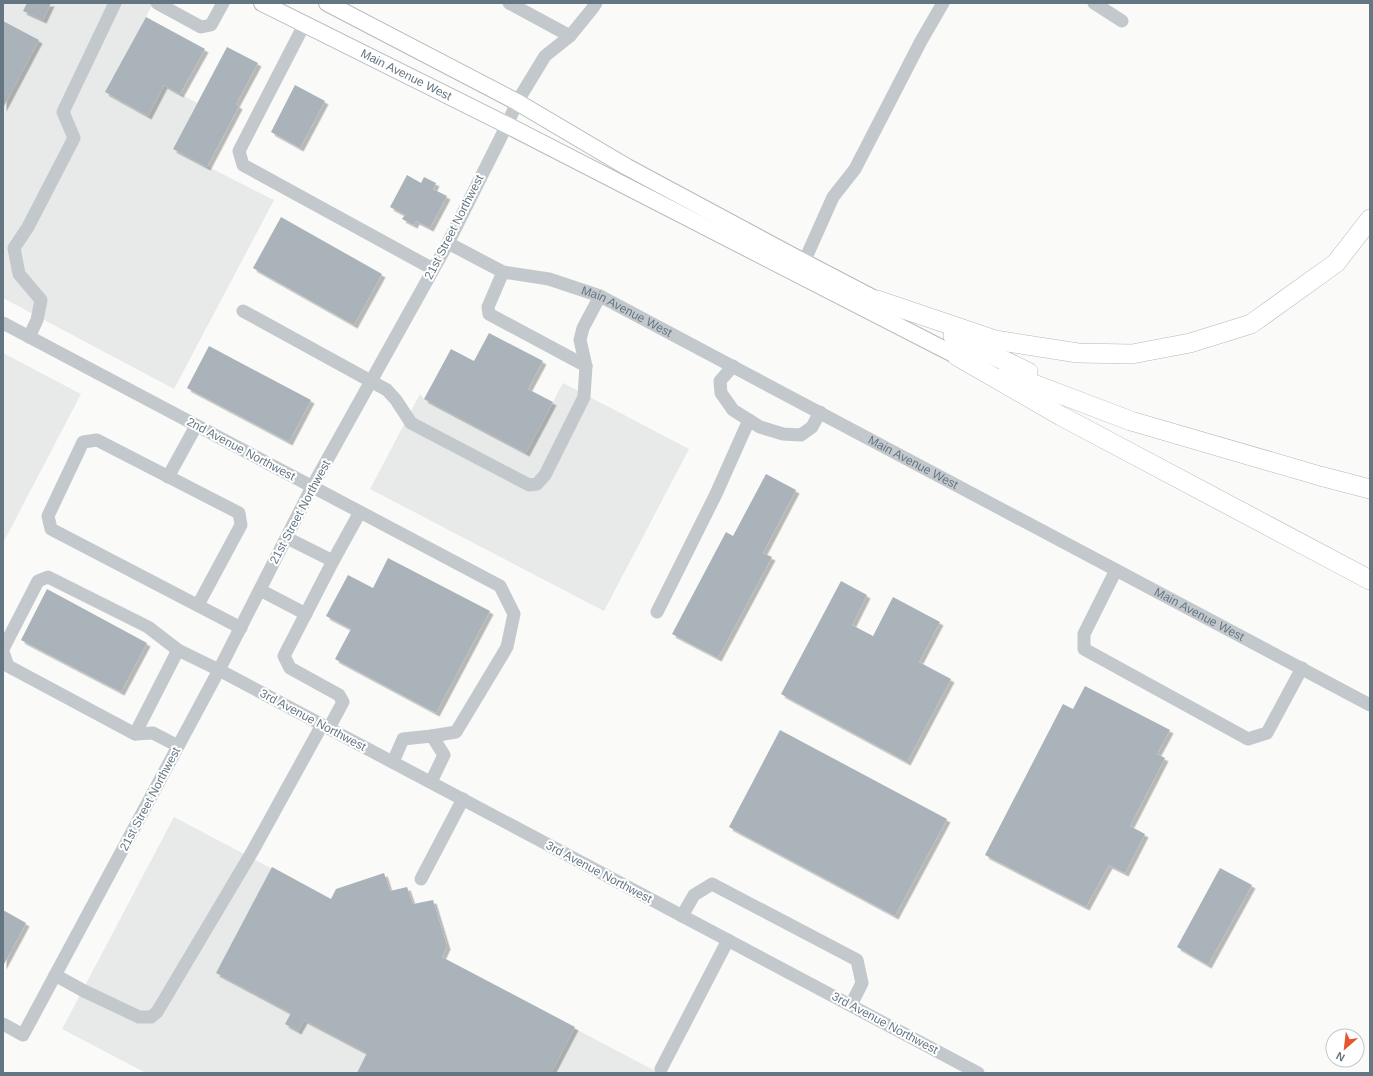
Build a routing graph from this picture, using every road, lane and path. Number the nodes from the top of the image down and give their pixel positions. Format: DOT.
graph roads {
  1 [pos="116,3"];
  2 [pos="157,3"];
  3 [pos="223,3"];
  4 [pos="262,3"];
  5 [pos="327,3"];
  6 [pos="509,3"];
  7 [pos="596,3"];
  8 [pos="943,3"];
  9 [pos="1094,3"];
  10 [pos="1122,21"];
  11 [pos="304,25"];
  12 [pos="570,36"];
  13 [pos="517,102"];
  14 [pos="507,126"];
  15 [pos="1370,219"];
  16 [pos="448,243"];
  17 [pos="804,262"];
  18 [pos="433,269"];
  19 [pos="503,272"];
  20 [pos="600,296"];
  21 [pos="877,300"];
  22 [pos="243,311"];
  23 [pos="3,323"];
  24 [pos="29,337"];
  25 [pos="957,356"];
  26 [pos="586,366"];
  27 [pos="733,366"];
  28 [pos="372,380"];
  29 [pos="820,412"];
  30 [pos="750,420"];
  31 [pos="1131,421"];
  32 [pos="196,426"];
  33 [pos="168,477"];
  34 [pos="312,487"];
  35 [pos="1370,489"];
  36 [pos="360,512"];
  37 [pos="287,538"];
  38 [pos="333,561"];
  39 [pos="1116,570"];
  40 [pos="1370,580"];
  41 [pos="260,590"];
  42 [pos="198,605"];
  43 [pos="657,612"];
  44 [pos="306,614"];
  45 [pos="241,628"];
  46 [pos="3,649"];
  47 [pos="178,650"];
  48 [pos="3,652"];
  49 [pos="1302,668"];
  50 [pos="219,670"];
  51 [pos="1370,705"];
  52 [pos="325,726"];
  53 [pos="135,734"];
  54 [pos="432,736"];
  55 [pos="178,746"];
  56 [pos="393,762"];
  57 [pos="431,782"];
  58 [pos="462,799"];
  59 [pos="421,879"];
  60 [pos="682,916"];
  61 [pos="728,940"];
  62 [pos="55,974"];
  63 [pos="851,1005"];
  64 [pos="3,1024"];
  65 [pos="661,1069"];
  66 [pos="978,1073"];
  1 -- 24 [label="street"];
  2 -- 3 [label="street"];
  4 -- 11 [label="main road, Main Avenue West"];
  5 -- 13 [label="main road"];
  6 -- 12 [label="street"];
  7 -- 12 [label="street, 21st Street Northwest"];
  8 -- 17 [label="street"];
  9 -- 10 [label="street"];
  11 -- 14 [label="main road, Main Avenue West"];
  11 -- 18 [label="street"];
  12 -- 13 [label="street, 21st Street Northwest"];
  13 -- 14 [label="street, 21st Street Northwest"];
  13 -- 17 [label="main road"];
  14 -- 16 [label="street, 21st Street Northwest"];
  14 -- 25 [label="main road, Main Avenue West"];
  15 -- 21 [label="highway"];
  16 -- 18 [label="street, 21st Street Northwest"];
  16 -- 19 [label="street, Main Avenue West"];
  17 -- 21 [label="main road"];
  18 -- 28 [label="street, 21st Street Northwest"];
  19 -- 20 [label="street, Main Avenue West"];
  19 -- 26 [label="street"];
  20 -- 26 [label="street"];
  20 -- 27 [label="street, Main Avenue West"];
  21 -- 31 [label="highway"];
  22 -- 28 [label="street"];
  23 -- 24 [label="street, 2nd Avenue Northwest"];
  24 -- 32 [label="street, 2nd Avenue Northwest"];
  25 -- 31 [label="highway"];
  25 -- 40 [label="highway"];
  26 -- 28 [label="street"];
  27 -- 29 [label="street, Main Avenue West"];
  27 -- 30 [label="street"];
  28 -- 34 [label="street, 21st Street Northwest"];
  29 -- 30 [label="street"];
  29 -- 39 [label="street, Main Avenue West"];
  30 -- 43 [label="street"];
  31 -- 35 [label="highway"];
  32 -- 33 [label="street"];
  32 -- 34 [label="street, 2nd Avenue Northwest"];
  33 -- 42 [label="street"];
  33 -- 42 [label="street"];
  34 -- 36 [label="street, 2nd Avenue Northwest"];
  34 -- 37 [label="street, 21st Street Northwest"];
  36 -- 38 [label="street"];
  36 -- 54 [label="street, 2nd Avenue Northwest"];
  37 -- 38 [label="street"];
  37 -- 41 [label="street, 21st Street Northwest"];
  38 -- 44 [label="street"];
  39 -- 49 [label="street, Main Avenue West"];
  39 -- 49 [label="street"];
  41 -- 44 [label="street"];
  41 -- 45 [label="street, 21st Street Northwest"];
  42 -- 45 [label="street"];
  44 -- 52 [label="street"];
  45 -- 50 [label="street, 21st Street Northwest"];
  46 -- 47 [label="street, 3rd Avenue Northwest"];
  47 -- 50 [label="street, 3rd Avenue Northwest"];
  47 -- 53 [label="street"];
  48 -- 53 [label="street"];
  49 -- 51 [label="street, Main Avenue West"];
  50 -- 52 [label="street, 3rd Avenue Northwest"];
  50 -- 55 [label="street, 21st Street Northwest"];
  52 -- 56 [label="street, 3rd Avenue Northwest"];
  52 -- 62 [label="street"];
  53 -- 55 [label="street"];
  54 -- 56 [label="street"];
  54 -- 57 [label="street"];
  55 -- 62 [label="street, 21st Street Northwest"];
  56 -- 57 [label="street, 3rd Avenue Northwest"];
  57 -- 58 [label="street, 3rd Avenue Northwest"];
  58 -- 59 [label="street"];
  58 -- 60 [label="street, 3rd Avenue Northwest"];
  60 -- 61 [label="street, 3rd Avenue Northwest"];
  60 -- 63 [label="street"];
  61 -- 63 [label="street, 3rd Avenue Northwest"];
  61 -- 65 [label="street"];
  62 -- 64 [label="street, 21st Street Northwest"];
  63 -- 66 [label="street, 3rd Avenue Northwest"];
}
